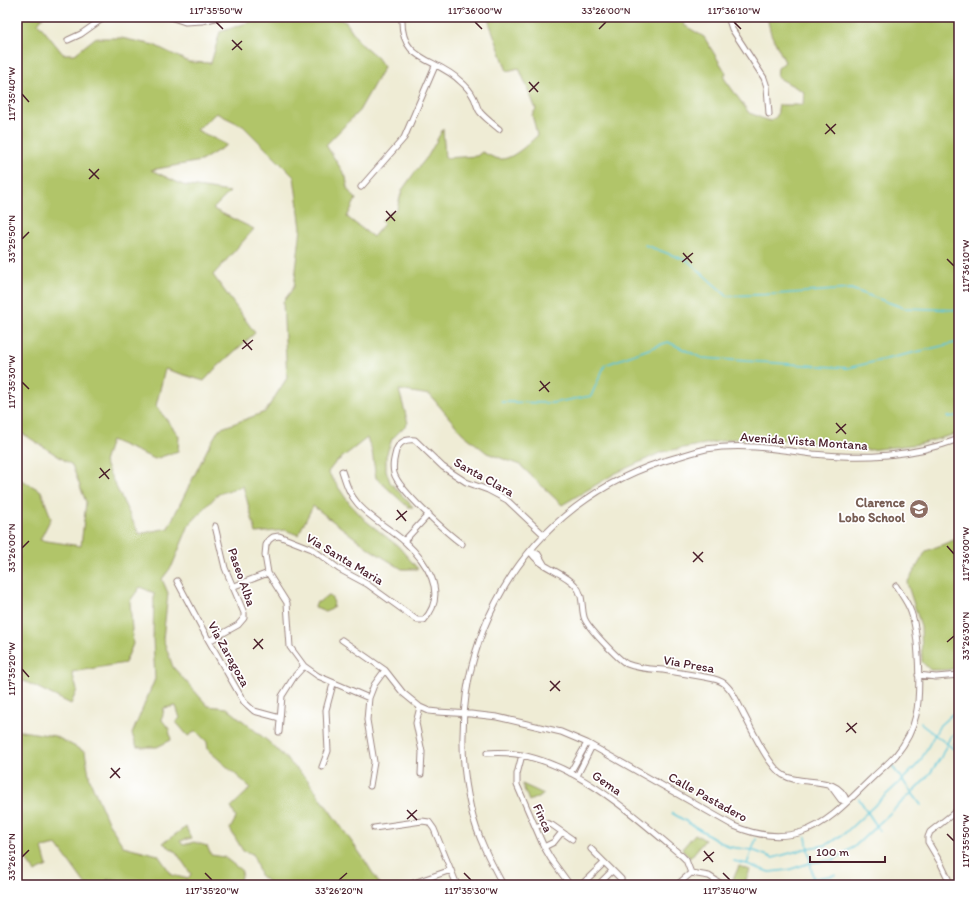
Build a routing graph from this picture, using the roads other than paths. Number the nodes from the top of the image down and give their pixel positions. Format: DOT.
graph roads {
  1 [pos="104,17"];
  2 [pos="170,17"];
  3 [pos="220,17"];
  4 [pos="402,17"];
  5 [pos="728,17"];
  6 [pos="68,40"];
  7 [pos="435,66"];
  8 [pos="769,114"];
  9 [pos="499,129"];
  10 [pos="361,188"];
  11 [pos="959,439"];
  12 [pos="342,471"];
  13 [pos="429,514"];
  14 [pos="215,526"];
  15 [pos="544,535"];
  16 [pos="404,541"];
  17 [pos="462,544"];
  18 [pos="530,551"];
  19 [pos="268,573"];
  20 [pos="177,581"];
  21 [pos="896,586"];
  22 [pos="232,587"];
  23 [pos="342,640"];
  24 [pos="209,641"];
  25 [pos="304,666"];
  26 [pos="385,670"];
  27 [pos="918,675"];
  28 [pos="959,675"];
  29 [pos="333,684"];
  30 [pos="369,698"];
  31 [pos="420,707"];
  32 [pos="463,714"];
  33 [pos="280,718"];
  34 [pos="279,732"];
  35 [pos="590,745"];
  36 [pos="487,753"];
  37 [pos="522,755"];
  38 [pos="322,767"];
  39 [pos="570,773"];
  40 [pos="421,774"];
  41 [pos="577,776"];
  42 [pos="370,786"];
  43 [pos="847,802"];
  44 [pos="959,809"];
  45 [pos="535,827"];
  46 [pos="374,828"];
  47 [pos="562,832"];
  48 [pos="572,839"];
  49 [pos="544,846"];
  50 [pos="591,849"];
  51 [pos="604,863"];
  52 [pos="451,870"];
  53 [pos="612,871"];
  54 [pos="691,872"];
  55 [pos="621,879"];
  56 [pos="408,885"];
  57 [pos="457,885"];
  58 [pos="503,885"];
  59 [pos="570,885"];
  60 [pos="581,885"];
  61 [pos="598,885"];
  62 [pos="677,885"];
  63 [pos="723,885"];
  64 [pos="951,885"];
  1 -- 6 [label="street"];
  2 -- 3 [label="street"];
  4 -- 7 [label="street"];
  5 -- 8 [label="street"];
  7 -- 9 [label="street"];
  7 -- 10 [label="street"];
  11 -- 15 [label="street, Avenida Vista Montana"];
  12 -- 16 [label="street, Via Santa Maria"];
  13 -- 15 [label="street, Santa Clara"];
  13 -- 16 [label="street"];
  13 -- 17 [label="street, Santa Clara"];
  14 -- 22 [label="street, Paseo Alba"];
  15 -- 18 [label="street, Avenida Vista Montana"];
  16 -- 19 [label="street, Via Santa Maria"];
  18 -- 32 [label="street, Avenida Vista Montana"];
  18 -- 43 [label="street, Via Presa"];
  19 -- 22 [label="street"];
  19 -- 25 [label="street, Via Santa Maria"];
  20 -- 24 [label="street, Via Zaragoza"];
  21 -- 27 [label="street, Calle Pastadero"];
  22 -- 24 [label="street, Paseo Alba"];
  23 -- 26 [label="street, Calle Pastadero"];
  24 -- 33 [label="street, Via Zaragoza"];
  25 -- 29 [label="street, Via Santa Maria"];
  25 -- 33 [label="street"];
  26 -- 30 [label="street"];
  26 -- 31 [label="street, Calle Pastadero"];
  27 -- 28 [label="street"];
  27 -- 43 [label="street, Calle Pastadero"];
  29 -- 30 [label="street, Via Santa Maria"];
  29 -- 38 [label="street"];
  30 -- 42 [label="street"];
  31 -- 32 [label="street, Calle Pastadero"];
  31 -- 40 [label="street"];
  32 -- 35 [label="street, Calle Pastadero"];
  32 -- 58 [label="street, Avenida Vista Montana"];
  33 -- 34 [label="street"];
  35 -- 39 [label="street"];
  35 -- 41 [label="street"];
  35 -- 43 [label="street, Calle Pastadero"];
  36 -- 37 [label="street, Gema"];
  37 -- 39 [label="street, Gema"];
  37 -- 45 [label="street, Finca"];
  39 -- 41 [label="street, Gema"];
  41 -- 54 [label="street, Gema"];
  44 -- 64 [label="street"];
  45 -- 47 [label="street"];
  45 -- 49 [label="street, Finca"];
  46 -- 52 [label="street"];
  47 -- 48 [label="street"];
  47 -- 49 [label="street"];
  49 -- 59 [label="street, Finca"];
  50 -- 51 [label="street"];
  51 -- 53 [label="street"];
  51 -- 60 [label="street"];
  52 -- 56 [label="street"];
  52 -- 57 [label="street"];
  53 -- 55 [label="street"];
  53 -- 61 [label="street"];
  54 -- 62 [label="street"];
  54 -- 63 [label="street"];
}
